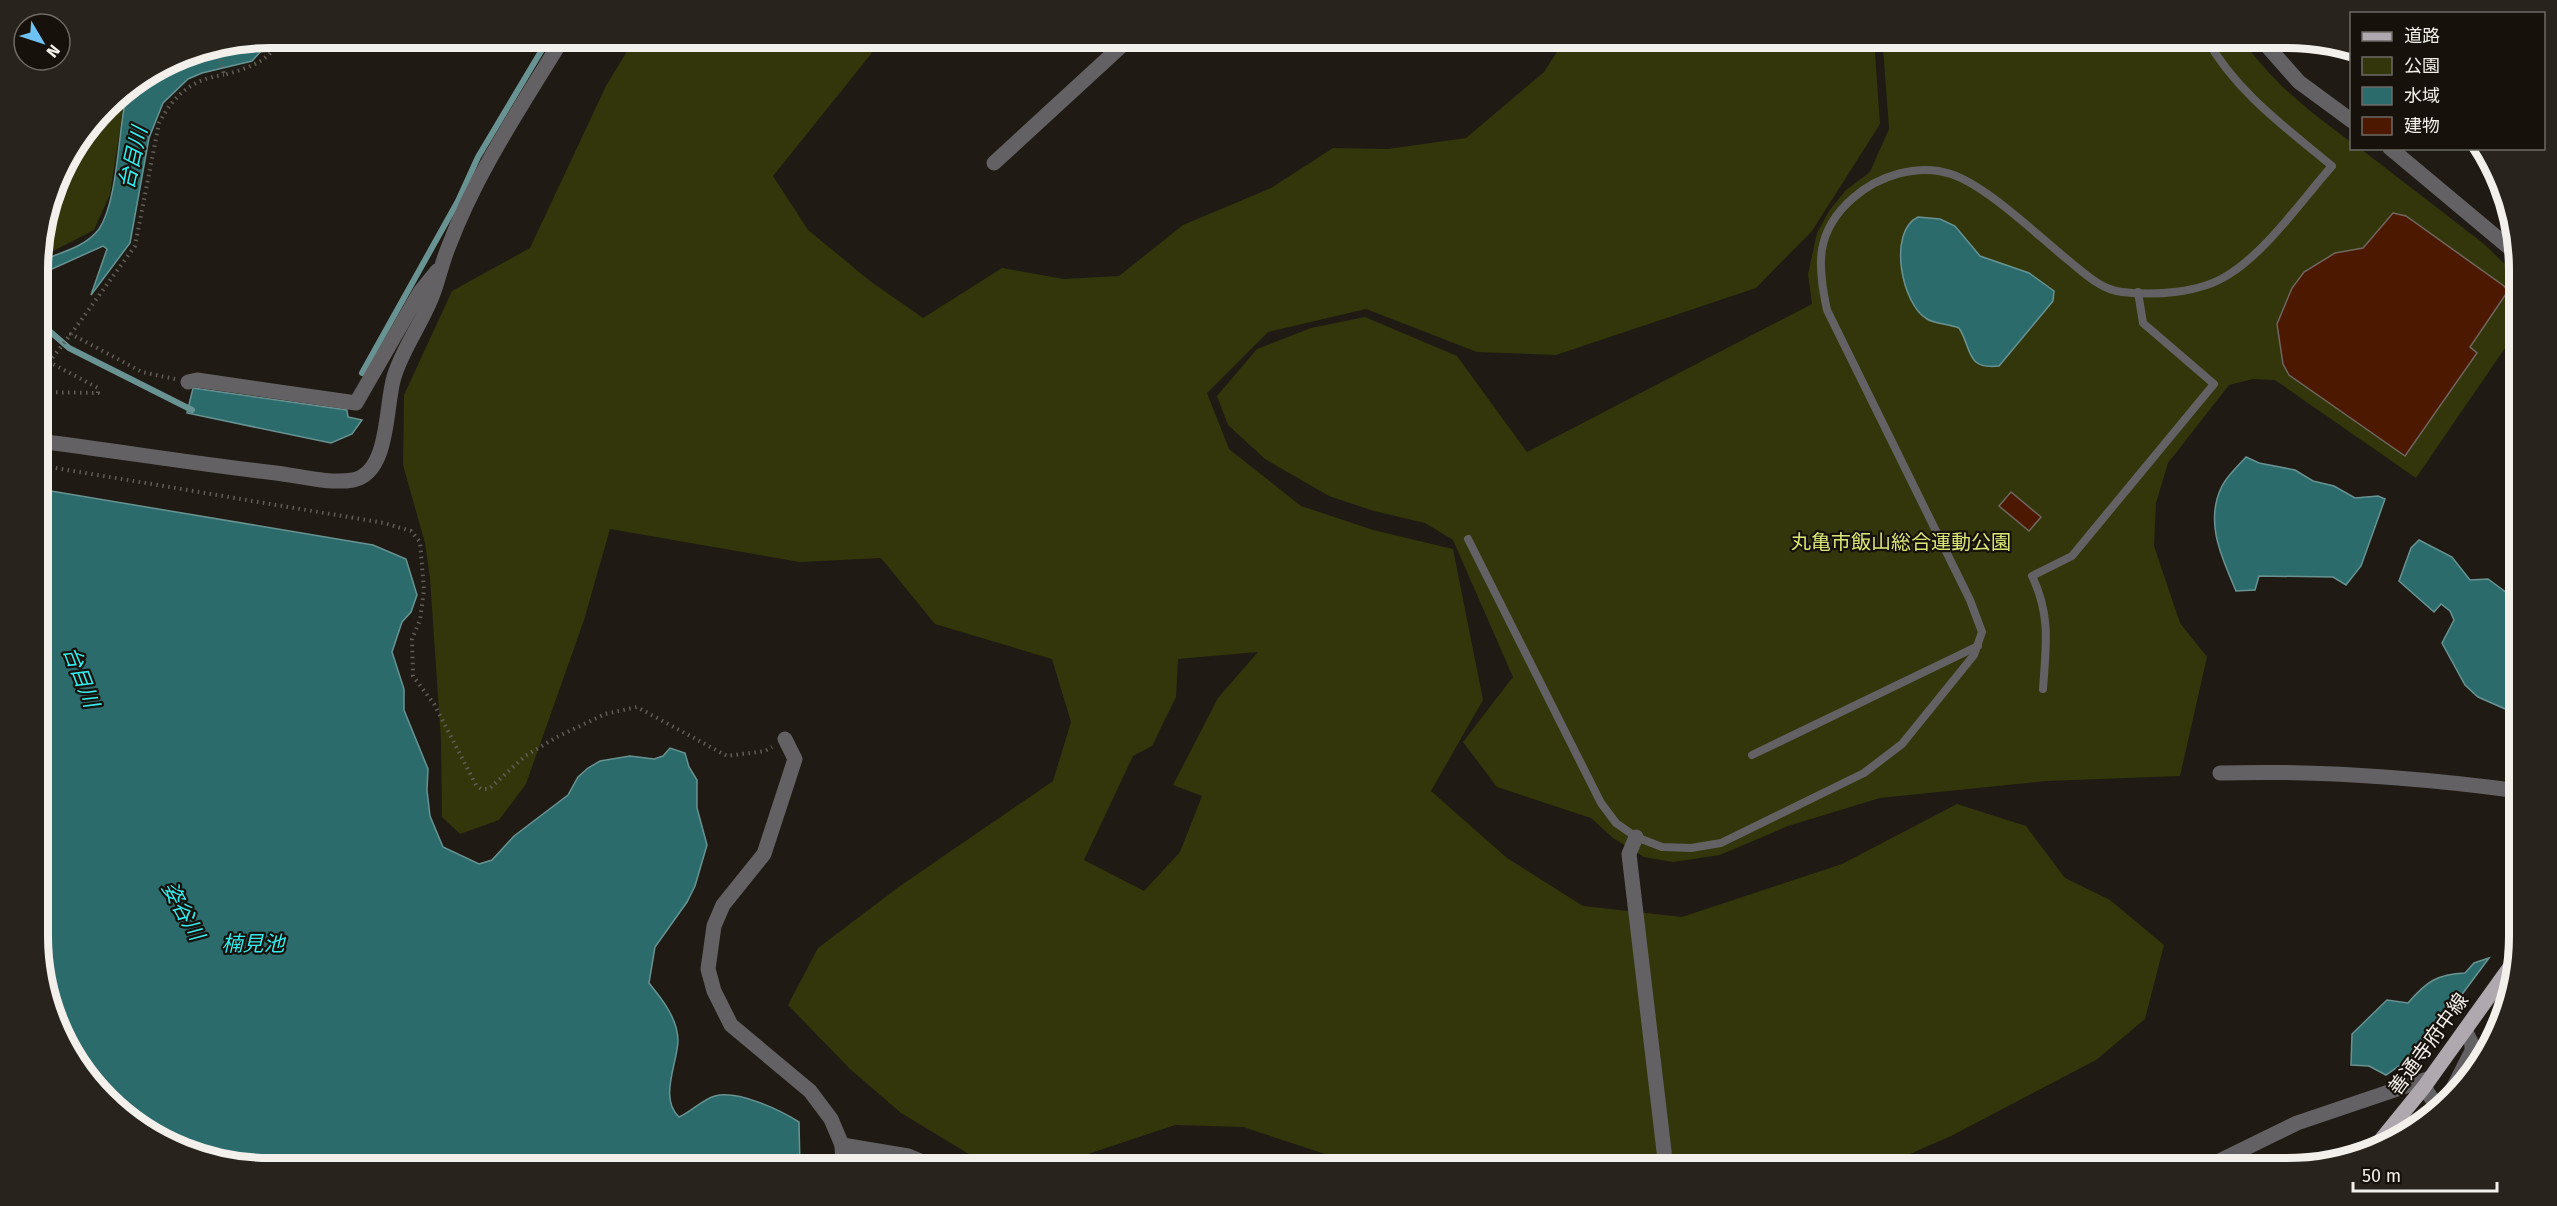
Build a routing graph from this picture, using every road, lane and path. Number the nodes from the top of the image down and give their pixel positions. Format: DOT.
graph roads {
  1 [pos="274,48"];
  2 [pos="557,48"];
  3 [pos="1119,48"];
  4 [pos="2212,48"];
  5 [pos="2269,48"];
  6 [pos="220,54"];
  7 [pos="224,73"];
  8 [pos="2350,120"];
  9 [pos="2392,150"];
  10 [pos="994,163"];
  11 [pos="2508,246"];
  12 [pos="442,264"];
  13 [pos="2138,292"];
  14 [pos="71,334"];
  15 [pos="188,382"];
  16 [pos="48,392"];
  17 [pos="48,442"];
  18 [pos="48,467"];
  19 [pos="1468,539"];
  20 [pos="1978,646"];
  21 [pos="2043,688"];
  22 [pos="785,739"];
  23 [pos="1752,755"];
  24 [pos="2220,773"];
  25 [pos="2509,790"];
  26 [pos="1636,837"];
  27 [pos="2506,973"];
  28 [pos="2465,1030"];
  29 [pos="2433,1091"];
  30 [pos="2392,1131"];
  31 [pos="842,1145"];
  32 [pos="843,1158"];
  33 [pos="913,1158"];
  34 [pos="1665,1158"];
  35 [pos="2225,1158"];
  1 -- 7 [label="path"];
  2 -- 12 [label="street"];
  3 -- 10 [label="street"];
  4 -- 13 [label="lane"];
  5 -- 8 [label="street"];
  6 -- 7 [label="path"];
  7 -- 14 [label="path"];
  9 -- 11 [label="street"];
  12 -- 15 [label="street"];
  12 -- 17 [label="street"];
  13 -- 20 [label="lane"];
  13 -- 21 [label="lane"];
  14 -- 15 [label="path"];
  14 -- 16 [label="path"];
  18 -- 22 [label="path"];
  19 -- 26 [label="lane"];
  20 -- 23 [label="lane"];
  20 -- 26 [label="lane"];
  22 -- 31 [label="street"];
  24 -- 25 [label="street"];
  26 -- 34 [label="street"];
  27 -- 28 [label="main road, 善通寺府中線"];
  28 -- 29 [label="main road, 善通寺府中線"];
  28 -- 29 [label="street"];
  29 -- 30 [label="main road, 善通寺府中線"];
  29 -- 35 [label="street"];
  31 -- 32 [label="street"];
  31 -- 33 [label="street"];
}
